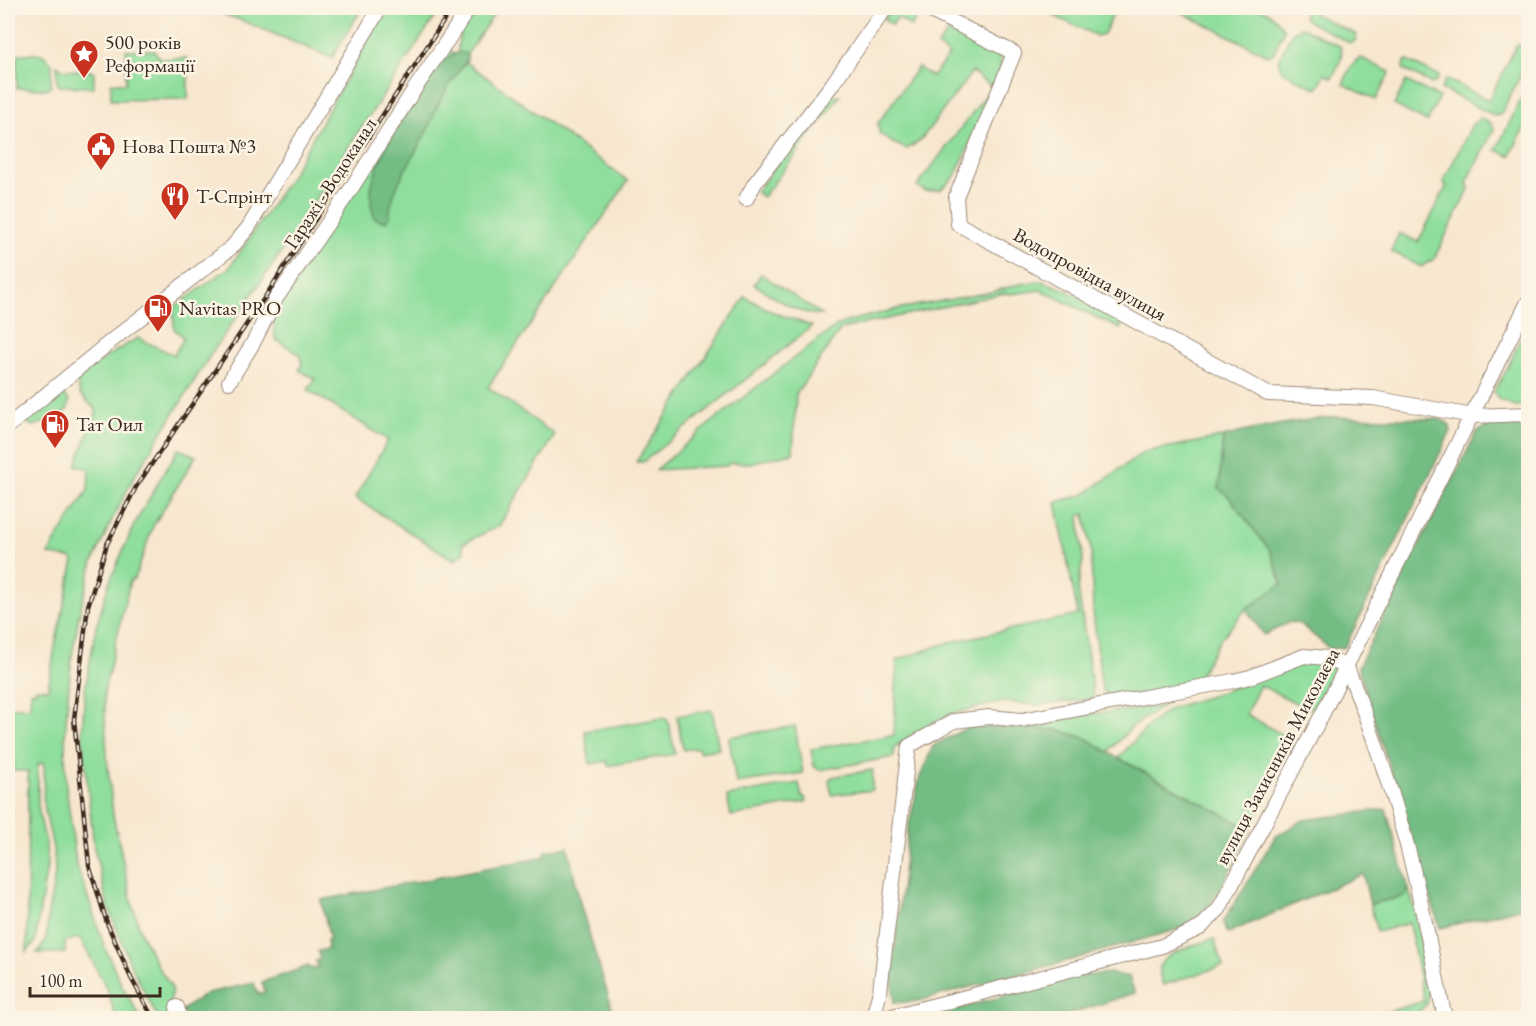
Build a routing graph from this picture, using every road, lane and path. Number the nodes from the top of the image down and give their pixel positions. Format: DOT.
graph roads {
  1 [pos="380,8"];
  2 [pos="469,8"];
  3 [pos="887,8"];
  4 [pos="926,8"];
  5 [pos="746,199"];
  6 [pos="1528,302"];
  7 [pos="229,382"];
  8 [pos="1528,414"];
  9 [pos="1473,416"];
  10 [pos="8,426"];
  11 [pos="1347,667"];
  12 [pos="873,1018"];
  13 [pos="885,1018"];
  14 [pos="1445,1018"];
  1 -- 10 [label="street"];
  2 -- 7 [label="street, Гаражі - Водоканал"];
  3 -- 5 [label="street"];
  4 -- 9 [label="street, Водопровідна вулиця"];
  6 -- 9 [label="street, вулиця Захисників Миколаєва"];
  8 -- 9 [label="street"];
  9 -- 11 [label="street, вулиця Захисників Миколаєва"];
  11 -- 12 [label="street"];
  11 -- 13 [label="street, вулиця Захисників Миколаєва"];
  11 -- 14 [label="street"];
}
